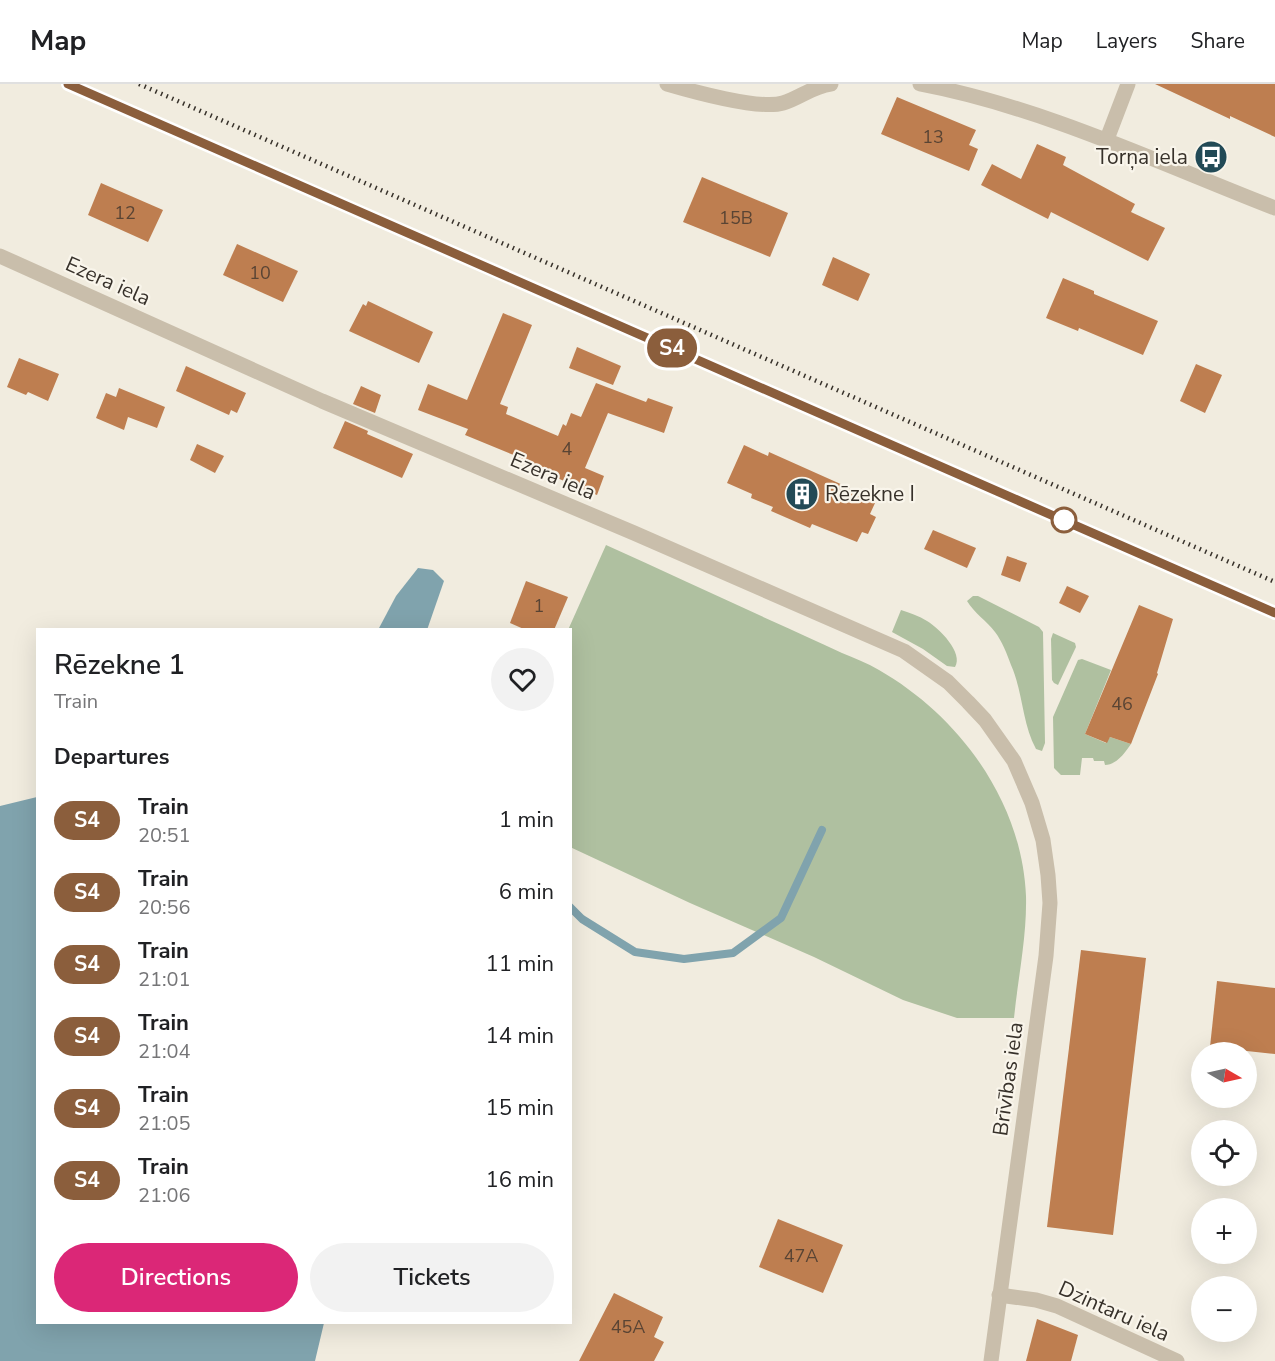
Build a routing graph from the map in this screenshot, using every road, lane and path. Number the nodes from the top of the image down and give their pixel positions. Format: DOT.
graph roads {
  1 [pos="667,84"];
  2 [pos="831,84"];
  3 [pos="920,84"];
  4 [pos="1128,84"];
  5 [pos="1107,139"];
  6 [pos="1275,208"];
  7 [pos="0,256"];
  8 [pos="1032,803"];
  9 [pos="999,1295"];
  10 [pos="991,1361"];
  11 [pos="1177,1361"];
  1 -- 2 [label="street"];
  3 -- 5 [label="street"];
  4 -- 5 [label="street"];
  5 -- 6 [label="street"];
  7 -- 8 [label="street, Ezera iela"];
  8 -- 9 [label="street, Brīvības iela"];
  9 -- 10 [label="street, Brīvības iela"];
  9 -- 11 [label="street, Dzintaru iela"];
}
